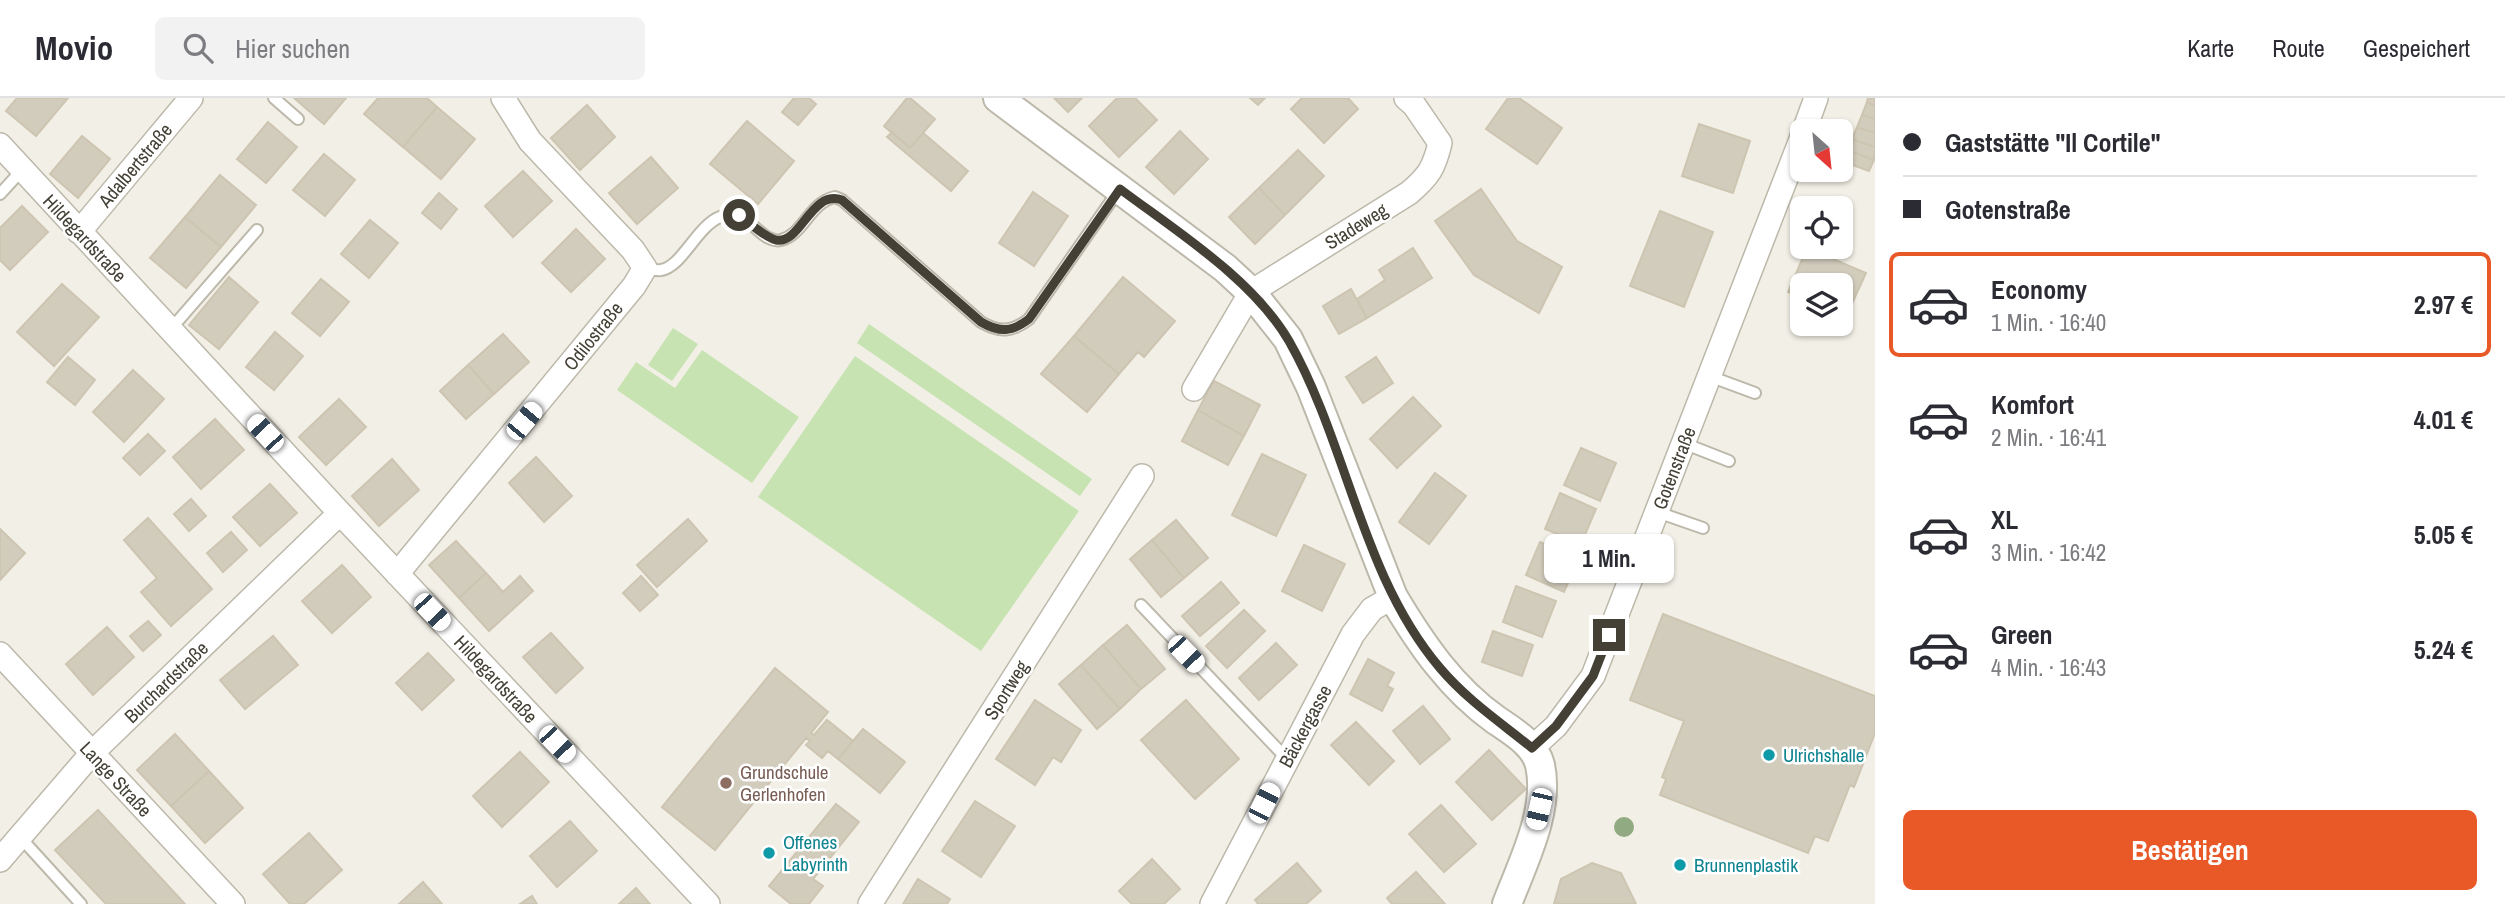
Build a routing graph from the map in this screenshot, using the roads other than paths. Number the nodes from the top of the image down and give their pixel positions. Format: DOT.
graph roads {
  1 [pos="191,98"];
  2 [pos="274,98"];
  3 [pos="503,98"];
  4 [pos="998,98"];
  5 [pos="1406,98"];
  6 [pos="1816,98"];
  7 [pos="298,119"];
  8 [pos="1808,119"];
  9 [pos="0,145"];
  10 [pos="1790,167"];
  11 [pos="22,170"];
  12 [pos="1120,189"];
  13 [pos="0,194"];
  14 [pos="257,230"];
  15 [pos="79,232"];
  16 [pos="645,268"];
  17 [pos="1251,292"];
  18 [pos="170,330"];
  19 [pos="1709,376"];
  20 [pos="1194,389"];
  21 [pos="1755,393"];
  22 [pos="1683,443"];
  23 [pos="1729,461"];
  24 [pos="1142,476"];
  25 [pos="1657,512"];
  26 [pos="340,513"];
  27 [pos="1703,528"];
  28 [pos="397,574"];
  29 [pos="1393,597"];
  30 [pos="1141,605"];
  31 [pos="0,654"];
  32 [pos="1532,748"];
  33 [pos="92,754"];
  34 [pos="1287,759"];
  35 [pos="20,837"];
  36 [pos="0,860"];
  37 [pos="81,904"];
  38 [pos="233,904"];
  39 [pos="708,904"];
  40 [pos="870,904"];
  41 [pos="1212,904"];
  42 [pos="1507,904"];
  1 -- 15 [label="street, Adalbertstraße"];
  2 -- 7 [label="lane"];
  3 -- 16 [label="street"];
  4 -- 12 [label="street"];
  5 -- 17 [label="street, Stadeweg"];
  6 -- 8 [label="street"];
  9 -- 11 [label="street, Hildegardstraße"];
  10 -- 19 [label="street, Gotenstraße"];
  11 -- 13 [label="lane"];
  11 -- 15 [label="street, Hildegardstraße"];
  12 -- 16 [label="lane"];
  12 -- 17 [label="street"];
  14 -- 18 [label="lane"];
  15 -- 18 [label="street, Hildegardstraße"];
  16 -- 28 [label="street, Odilostraße"];
  17 -- 20 [label="street"];
  17 -- 29 [label="street"];
  18 -- 26 [label="street, Hildegardstraße"];
  19 -- 21 [label="lane"];
  19 -- 22 [label="street, Gotenstraße"];
  22 -- 23 [label="lane"];
  22 -- 25 [label="street, Gotenstraße"];
  24 -- 40 [label="street, Sportweg"];
  25 -- 27 [label="lane"];
  25 -- 32 [label="street, Gotenstraße"];
  26 -- 28 [label="street, Hildegardstraße"];
  26 -- 33 [label="street, Burchardstraße"];
  28 -- 39 [label="street, Hildegardstraße"];
  29 -- 32 [label="street"];
  29 -- 34 [label="street, Bäckergasse"];
  30 -- 34 [label="lane"];
  31 -- 33 [label="street, Lange Straße"];
  32 -- 42 [label="street"];
  33 -- 35 [label="street, Burchardstraße"];
  33 -- 38 [label="street, Lange Straße"];
  34 -- 41 [label="street, Bäckergasse"];
  35 -- 36 [label="street, Burchardstraße"];
  35 -- 37 [label="lane"];
}
